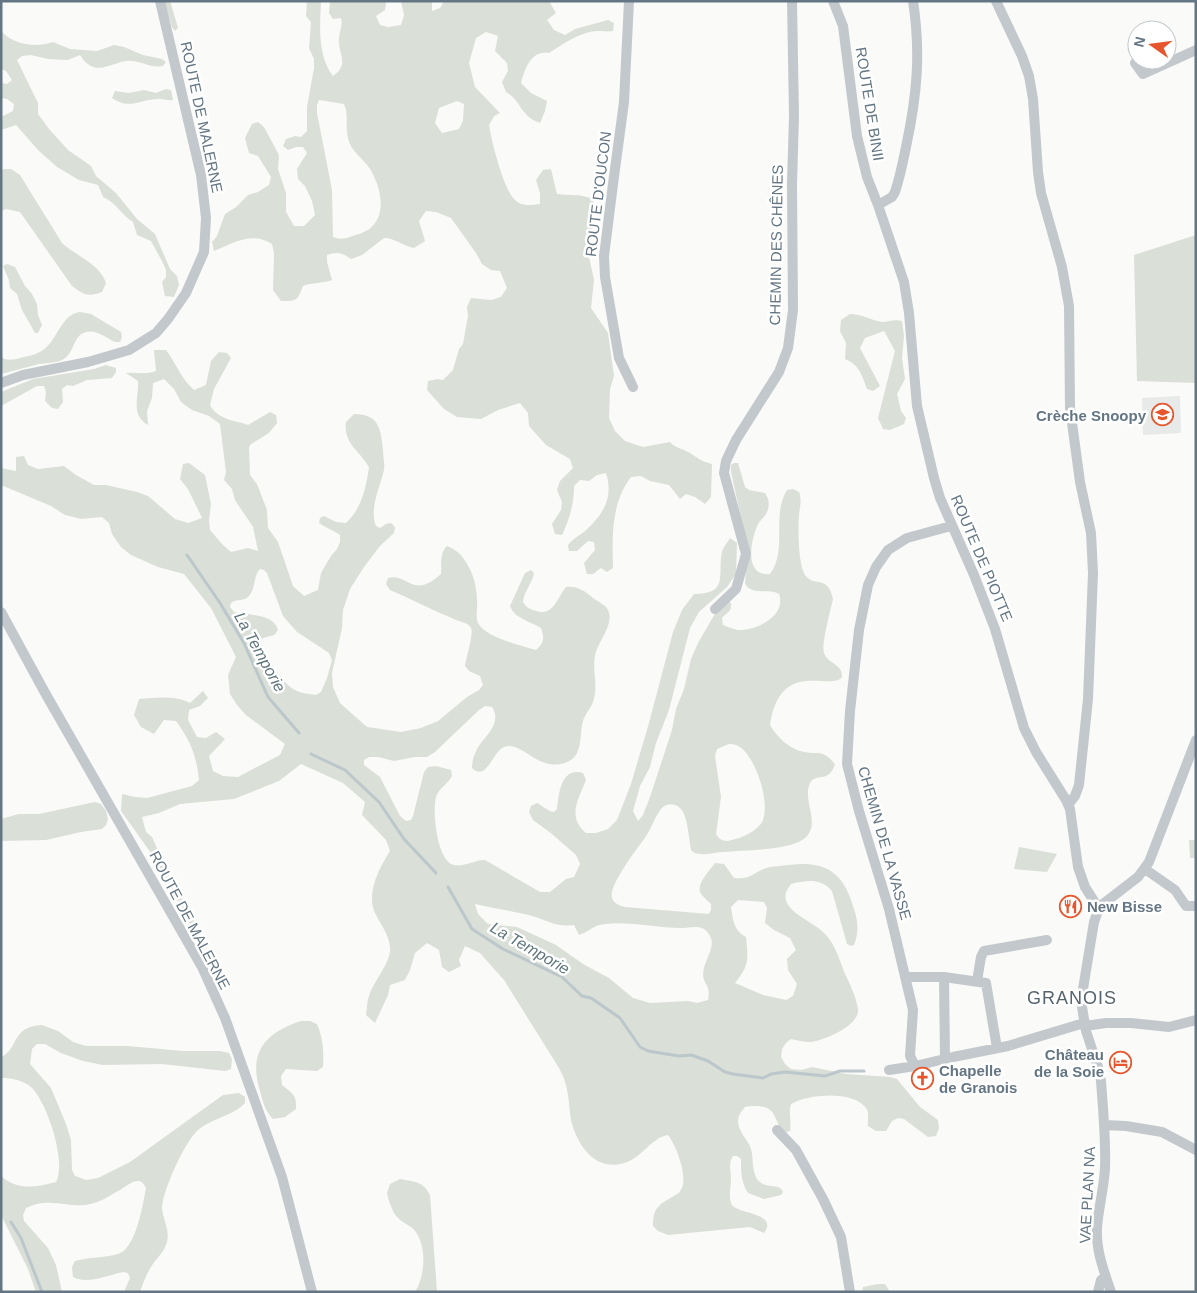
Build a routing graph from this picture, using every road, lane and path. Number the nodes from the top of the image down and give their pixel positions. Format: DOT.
graph roads {
  1 [pos="160,1"];
  2 [pos="629,1"];
  3 [pos="792,1"];
  4 [pos="834,1"];
  5 [pos="913,1"];
  6 [pos="996,1"];
  7 [pos="1196,50"];
  8 [pos="1177,59"];
  9 [pos="1140,70"];
  10 [pos="1152,70"];
  11 [pos="878,205"];
  12 [pos="1,383"];
  13 [pos="633,387"];
  14 [pos="952,526"];
  15 [pos="715,609"];
  16 [pos="1,612"];
  17 [pos="1196,740"];
  18 [pos="1068,805"];
  19 [pos="1145,868"];
  20 [pos="1191,906"];
  21 [pos="1099,909"];
  22 [pos="1047,940"];
  23 [pos="905,977"];
  24 [pos="944,977"];
  25 [pos="977,981"];
  26 [pos="1196,1020"];
  27 [pos="1084,1025"];
  28 [pos="997,1048"];
  29 [pos="945,1059"];
  30 [pos="915,1066"];
  31 [pos="889,1070"];
  32 [pos="1104,1125"];
  33 [pos="777,1130"];
  34 [pos="1196,1150"];
  35 [pos="1106,1277"];
  36 [pos="312,1292"];
  37 [pos="850,1292"];
  38 [pos="1098,1292"];
  39 [pos="1111,1292"];
  1 -- 12 [label="street, ROUTE DE MALERNE"];
  2 -- 13 [label="street, ROUTE D'OUCON"];
  3 -- 15 [label="street, CHEMIN DES CHÊNES"];
  4 -- 11 [label="street, ROUTE DE BINII"];
  5 -- 11 [label="street, ROUTE DE BINII"];
  6 -- 18 [label="street"];
  7 -- 8 [label="street"];
  9 -- 10 [label="street"];
  11 -- 14 [label="street, ROUTE DE PIOTTE"];
  14 -- 18 [label="street, ROUTE DE PIOTTE"];
  14 -- 23 [label="street, CHEMIN DE LA VASSE"];
  16 -- 36 [label="street, ROUTE DE MALERNE"];
  17 -- 19 [label="street"];
  18 -- 21 [label="street, ROUTE DE PIOTTE"];
  19 -- 20 [label="street"];
  19 -- 21 [label="street"];
  21 -- 27 [label="street, VAE PLAN NA"];
  22 -- 25 [label="street"];
  23 -- 24 [label="street"];
  23 -- 30 [label="street, CHEMIN DE LA VASSE"];
  24 -- 25 [label="street"];
  24 -- 29 [label="street"];
  25 -- 28 [label="street"];
  26 -- 27 [label="street"];
  27 -- 28 [label="street"];
  27 -- 32 [label="street, VAE PLAN NA"];
  28 -- 29 [label="street"];
  29 -- 30 [label="street"];
  30 -- 31 [label="street"];
  32 -- 34 [label="street"];
  32 -- 35 [label="street, VAE PLAN NA"];
  33 -- 37 [label="street"];
  35 -- 38 [label="street"];
  35 -- 39 [label="street, VAE PLAN NA"];
}
